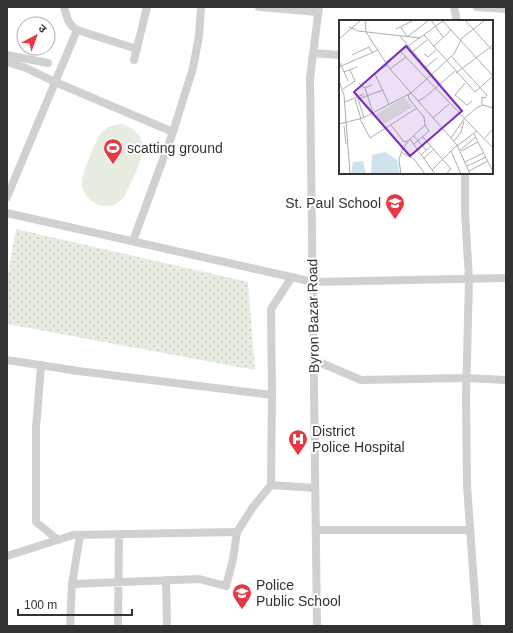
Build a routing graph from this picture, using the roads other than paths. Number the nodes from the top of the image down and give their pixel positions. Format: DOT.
graph roads {
  1 [pos="64,7"];
  2 [pos="147,7"];
  3 [pos="201,7"];
  4 [pos="259,7"];
  5 [pos="454,7"];
  6 [pos="477,7"];
  7 [pos="318,10"];
  8 [pos="506,10"];
  9 [pos="457,20"];
  10 [pos="77,30"];
  11 [pos="137,49"];
  12 [pos="313,53"];
  13 [pos="7,55"];
  14 [pos="339,55"];
  15 [pos="134,60"];
  16 [pos="7,62"];
  17 [pos="48,62"];
  18 [pos="55,82"];
  19 [pos="173,132"];
  20 [pos="465,174"];
  21 [pos="7,197"];
  22 [pos="7,213"];
  23 [pos="133,241"];
  24 [pos="292,277"];
  25 [pos="506,278"];
  26 [pos="469,279"];
  27 [pos="313,282"];
  28 [pos="7,360"];
  29 [pos="314,360"];
  30 [pos="41,365"];
  31 [pos="466,378"];
  32 [pos="506,380"];
  33 [pos="272,396"];
  34 [pos="270,485"];
  35 [pos="316,488"];
  36 [pos="316,530"];
  37 [pos="470,530"];
  38 [pos="237,532"];
  39 [pos="80,535"];
  40 [pos="119,535"];
  41 [pos="58,540"];
  42 [pos="7,556"];
  43 [pos="166,580"];
  44 [pos="119,582"];
  45 [pos="72,584"];
  46 [pos="70,626"];
  47 [pos="118,626"];
  48 [pos="167,626"];
  49 [pos="317,626"];
  50 [pos="477,626"];
  1 -- 10 [label="street"];
  2 -- 11 [label="street"];
  3 -- 19 [label="street"];
  4 -- 7 [label="street"];
  5 -- 9 [label="street"];
  6 -- 8 [label="street"];
  7 -- 12 [label="street, Byron Bazar Road"];
  10 -- 11 [label="street"];
  10 -- 18 [label="street"];
  11 -- 15 [label="street"];
  12 -- 14 [label="street"];
  12 -- 27 [label="street, Byron Bazar Road"];
  13 -- 17 [label="street"];
  16 -- 18 [label="street"];
  18 -- 19 [label="street"];
  18 -- 21 [label="street"];
  19 -- 23 [label="street"];
  20 -- 26 [label="street"];
  22 -- 23 [label="street"];
  23 -- 24 [label="street"];
  24 -- 27 [label="street"];
  24 -- 33 [label="street"];
  25 -- 26 [label="street"];
  26 -- 27 [label="street"];
  26 -- 31 [label="street"];
  27 -- 29 [label="street, Byron Bazar Road"];
  28 -- 30 [label="street"];
  29 -- 31 [label="street"];
  29 -- 35 [label="street, Byron Bazar Road"];
  30 -- 33 [label="street"];
  30 -- 41 [label="street"];
  31 -- 32 [label="street"];
  31 -- 37 [label="street"];
  33 -- 34 [label="street"];
  34 -- 35 [label="street"];
  34 -- 38 [label="street"];
  35 -- 36 [label="street, Byron Bazar Road"];
  36 -- 37 [label="street"];
  36 -- 49 [label="street, Byron Bazar Road"];
  37 -- 50 [label="street"];
  38 -- 40 [label="street"];
  38 -- 43 [label="street"];
  39 -- 40 [label="street"];
  39 -- 41 [label="street"];
  39 -- 45 [label="street"];
  40 -- 44 [label="street"];
  41 -- 42 [label="street"];
  43 -- 44 [label="street"];
  43 -- 48 [label="street"];
  44 -- 45 [label="street"];
  44 -- 47 [label="street"];
  45 -- 46 [label="street"];
}
